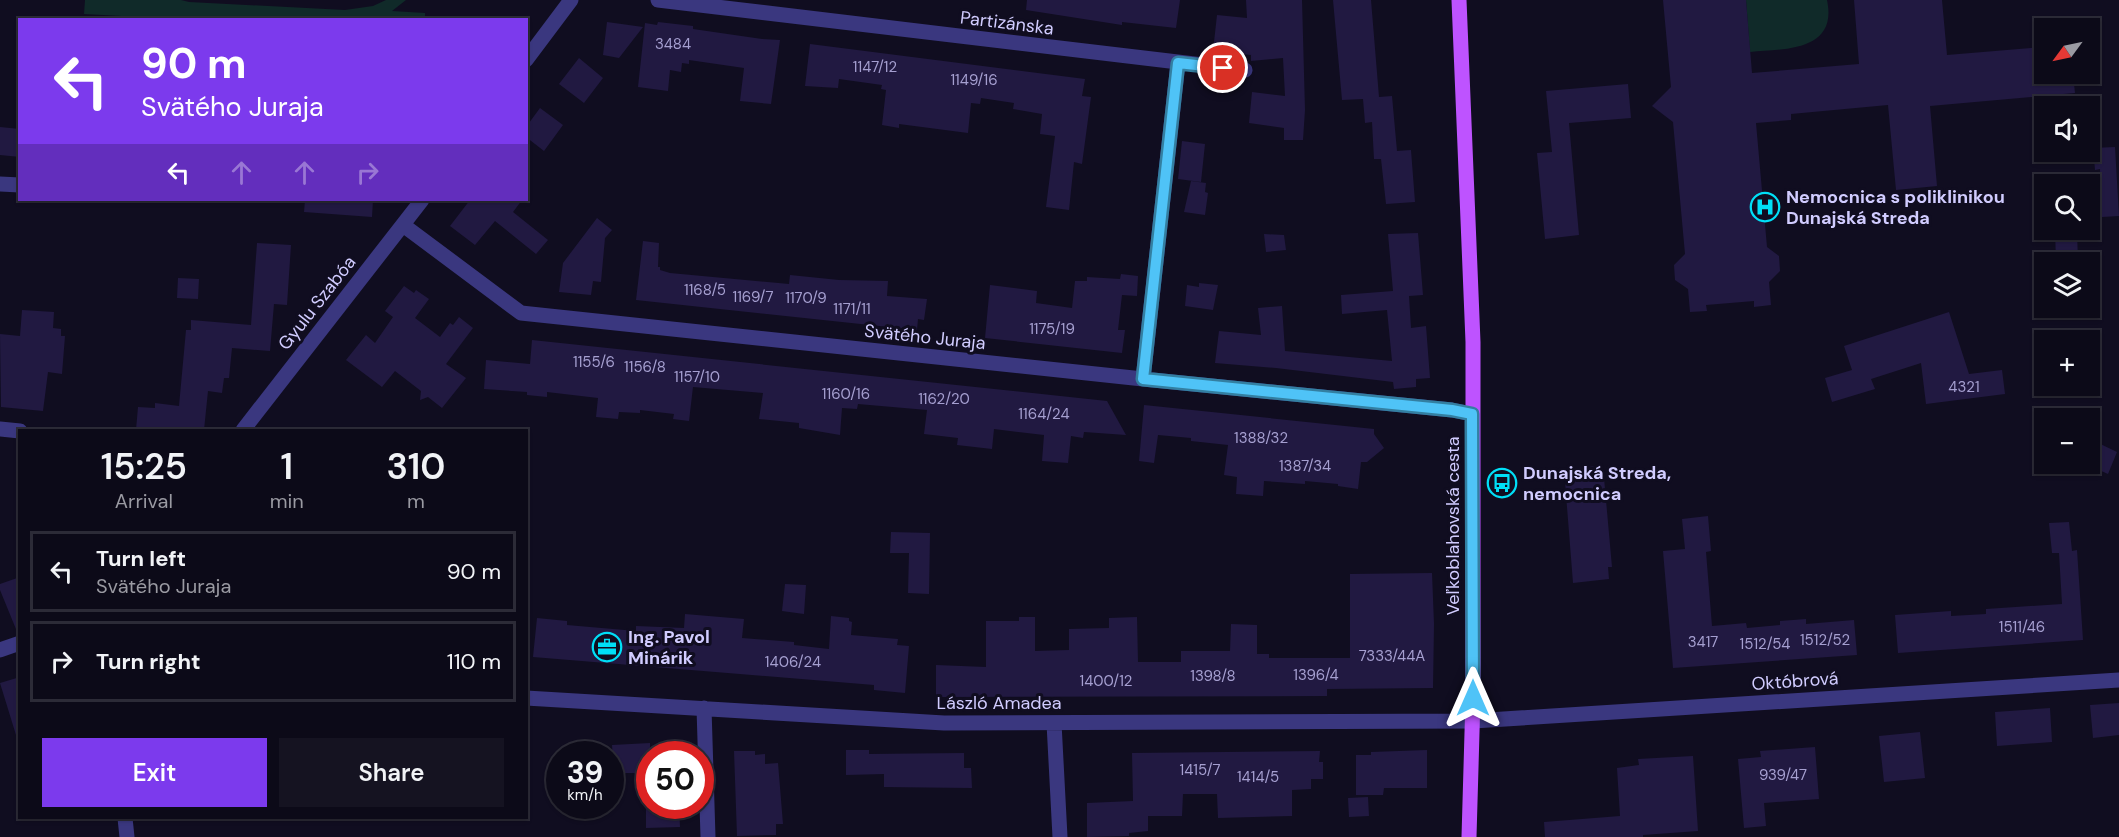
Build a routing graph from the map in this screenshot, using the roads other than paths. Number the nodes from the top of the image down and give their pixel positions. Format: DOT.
graph roads {
  1 [pos="571,0"];
  2 [pos="658,0"];
  3 [pos="1459,0"];
  4 [pos="528,57"];
  5 [pos="1178,63"];
  6 [pos="1245,70"];
  7 [pos="0,184"];
  8 [pos="18,185"];
  9 [pos="421,201"];
  10 [pos="403,225"];
  11 [pos="1143,379"];
  12 [pos="1472,414"];
  13 [pos="0,429"];
  14 [pos="244,429"];
  15 [pos="18,431"];
  16 [pos="18,644"];
  17 [pos="0,650"];
  18 [pos="2119,680"];
  19 [pos="528,698"];
  20 [pos="704,708"];
  21 [pos="1473,721"];
  22 [pos="1054,723"];
  23 [pos="125,819"];
  24 [pos="127,837"];
  25 [pos="708,837"];
  26 [pos="1060,837"];
  27 [pos="1469,837"];
  1 -- 4 [label="street"];
  2 -- 5 [label="street, Partizánska"];
  3 -- 12 [label="main road, Veľkoblahovská cesta"];
  5 -- 6 [label="street, Partizánska"];
  5 -- 11 [label="street"];
  7 -- 8 [label="street"];
  9 -- 10 [label="street, Gyulu Szabóa"];
  10 -- 11 [label="street, Svätého Juraja"];
  10 -- 14 [label="street, Gyulu Szabóa"];
  11 -- 12 [label="street, Svätého Juraja"];
  12 -- 21 [label="main road, Veľkoblahovská cesta"];
  13 -- 15 [label="street"];
  16 -- 17 [label="street"];
  18 -- 21 [label="street, Októbrová"];
  19 -- 20 [label="street, László Amadea"];
  20 -- 22 [label="street, László Amadea"];
  20 -- 25 [label="street"];
  21 -- 22 [label="street, László Amadea"];
  21 -- 27 [label="main road, Veľkoblahovská cesta"];
  22 -- 26 [label="street"];
  23 -- 24 [label="street"];
}
